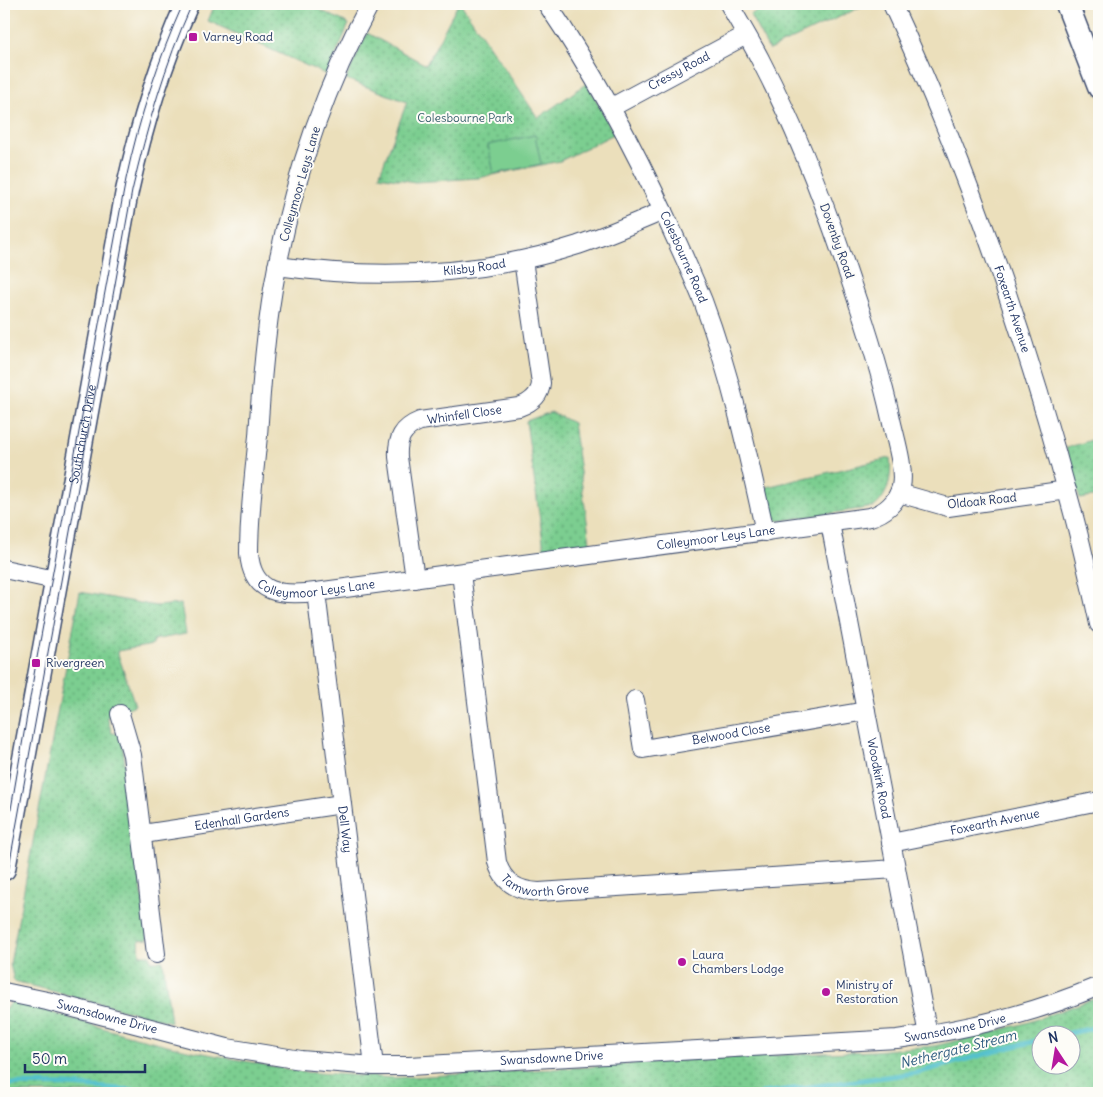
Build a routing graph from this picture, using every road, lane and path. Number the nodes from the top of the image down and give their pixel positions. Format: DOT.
graph roads {
  1 [pos="187,4"];
  2 [pos="370,4"];
  3 [pos="546,4"];
  4 [pos="729,4"];
  5 [pos="892,4"];
  6 [pos="1067,4"];
  7 [pos="746,36"];
  8 [pos="1099,87"];
  9 [pos="612,107"];
  10 [pos="663,211"];
  11 [pos="523,260"];
  12 [pos="277,266"];
  13 [pos="1066,490"];
  14 [pos="899,493"];
  15 [pos="830,523"];
  16 [pos="765,532"];
  17 [pos="4,570"];
  18 [pos="461,573"];
  19 [pos="415,579"];
  20 [pos="55,580"];
  21 [pos="316,592"];
  22 [pos="1099,624"];
  23 [pos="635,700"];
  24 [pos="866,711"];
  25 [pos="119,714"];
  26 [pos="1099,801"];
  27 [pos="342,804"];
  28 [pos="143,834"];
  29 [pos="891,844"];
  30 [pos="4,869"];
  31 [pos="896,869"];
  32 [pos="151,949"];
  33 [pos="1099,986"];
  34 [pos="4,992"];
  35 [pos="928,1035"];
  36 [pos="374,1066"];
  1 -- 20 [label="street, Southchurch Drive"];
  2 -- 12 [label="street, Colleymoor Leys Lane"];
  3 -- 9 [label="street, Colesbourne Road"];
  4 -- 7 [label="street, Dovenby Road"];
  5 -- 13 [label="street, Foxearth Avenue"];
  6 -- 8 [label="street"];
  7 -- 9 [label="street, Cressy Road"];
  7 -- 14 [label="street, Dovenby Road"];
  9 -- 10 [label="street, Colesbourne Road"];
  10 -- 11 [label="street, Kilsby Road"];
  10 -- 16 [label="street, Colesbourne Road"];
  11 -- 12 [label="street, Kilsby Road"];
  11 -- 19 [label="street, Whinfell Close"];
  12 -- 21 [label="street, Colleymoor Leys Lane"];
  13 -- 14 [label="street, Oldoak Road"];
  13 -- 22 [label="street, Foxearth Avenue"];
  14 -- 15 [label="street, Colleymoor Leys Lane"];
  15 -- 16 [label="street, Colleymoor Leys Lane"];
  15 -- 24 [label="street, Woodkirk Road"];
  16 -- 18 [label="street, Colleymoor Leys Lane"];
  17 -- 20 [label="street"];
  18 -- 19 [label="street, Colleymoor Leys Lane"];
  18 -- 31 [label="street, Tamworth Grove"];
  19 -- 21 [label="street, Colleymoor Leys Lane"];
  20 -- 30 [label="street, Southchurch Drive"];
  21 -- 27 [label="street, Dell Way"];
  23 -- 24 [label="street, Belwood Close"];
  24 -- 29 [label="street, Woodkirk Road"];
  25 -- 28 [label="street"];
  26 -- 29 [label="street, Foxearth Avenue"];
  27 -- 28 [label="street, Edenhall Gardens"];
  27 -- 36 [label="street, Dell Way"];
  28 -- 32 [label="street"];
  29 -- 31 [label="street, Woodkirk Road"];
  31 -- 35 [label="street, Woodkirk Road"];
  33 -- 35 [label="street, Swansdowne Drive"];
  34 -- 36 [label="street, Swansdowne Drive"];
  35 -- 36 [label="street, Swansdowne Drive"];
}
